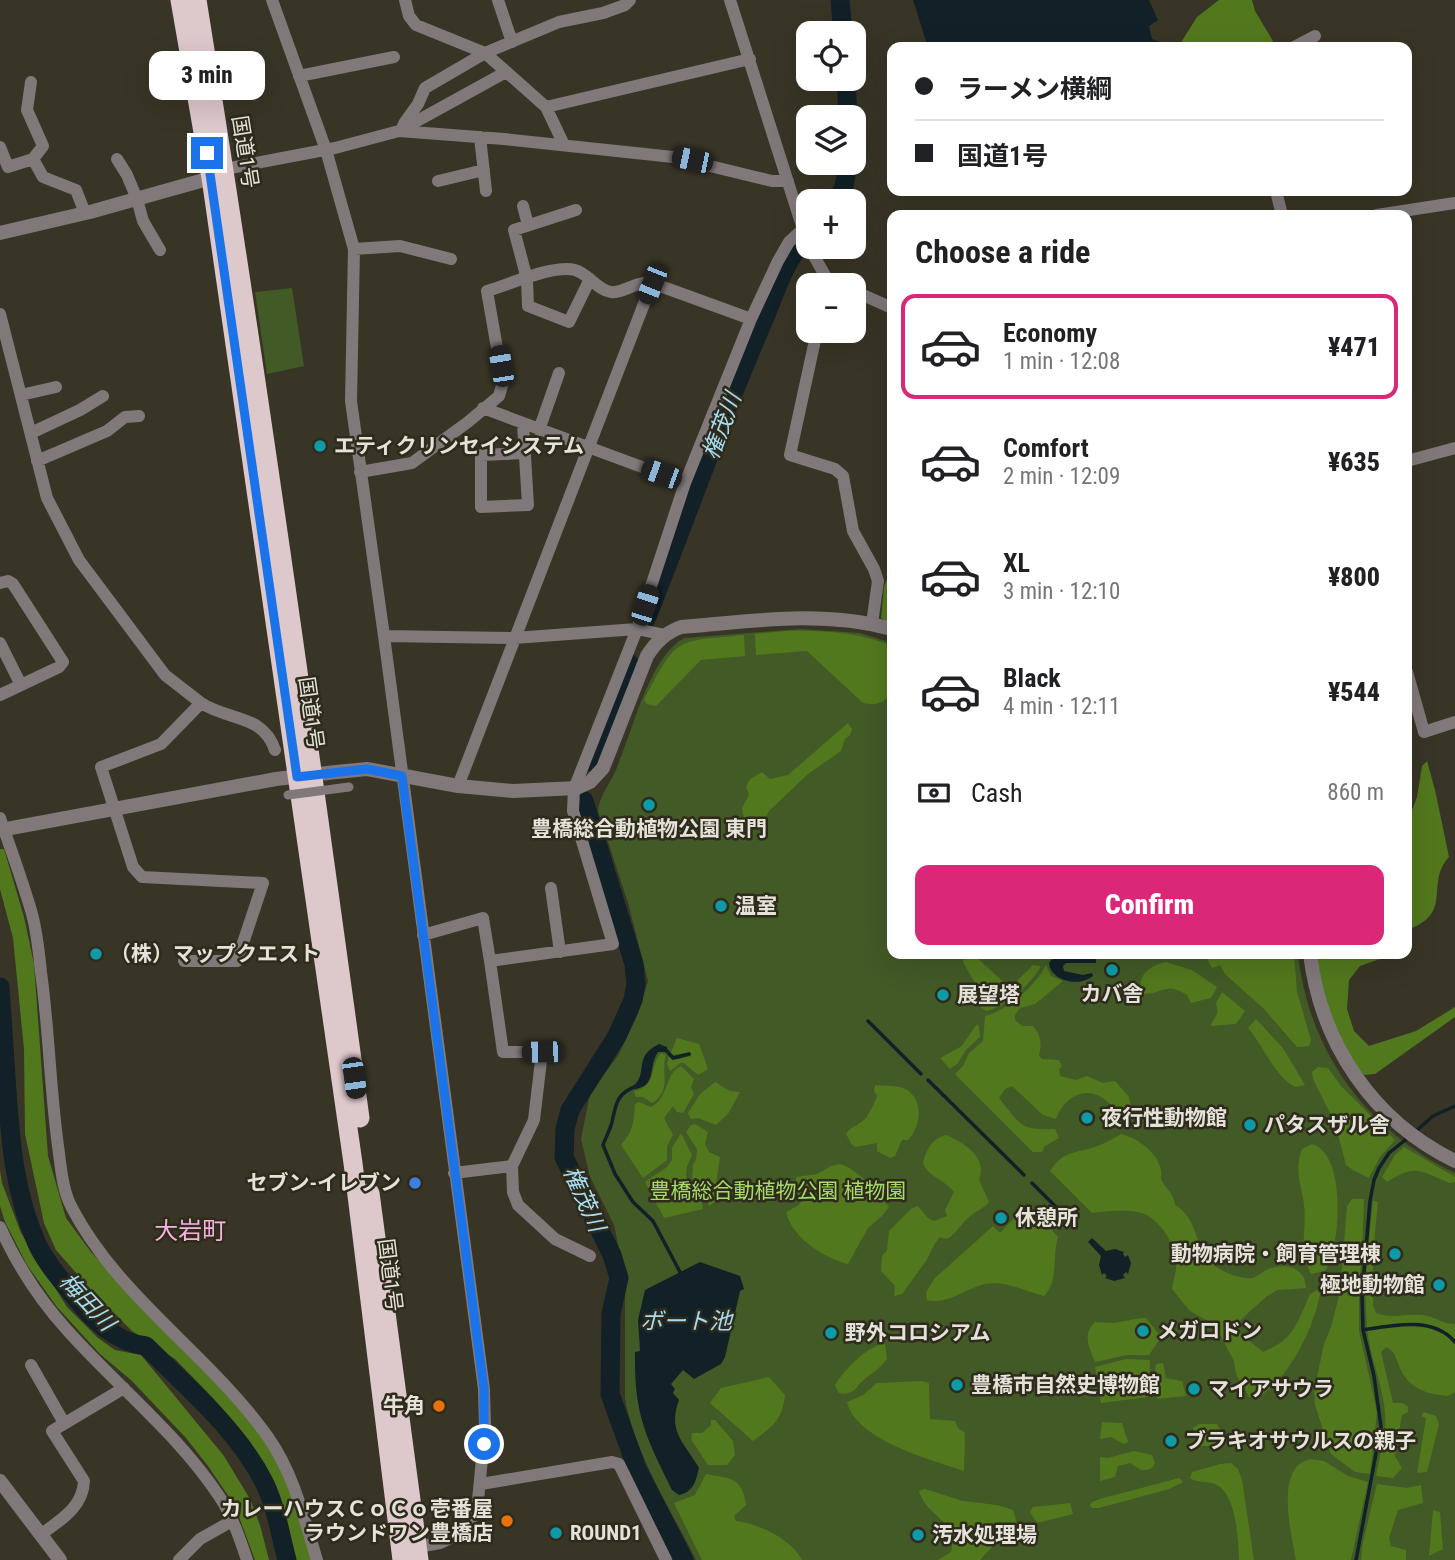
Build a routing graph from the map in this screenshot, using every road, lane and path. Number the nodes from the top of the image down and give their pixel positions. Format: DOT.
graph roads {
  1 [pos="180,0"];
  2 [pos="197,0"];
  3 [pos="272,0"];
  4 [pos="405,0"];
  5 [pos="498,0"];
  6 [pos="630,0"];
  7 [pos="730,0"];
  8 [pos="601,6"];
  9 [pos="1315,36"];
  10 [pos="512,42"];
  11 [pos="1304,42"];
  12 [pos="485,53"];
  13 [pos="394,57"];
  14 [pos="750,59"];
  15 [pos="506,72"];
  16 [pos="299,76"];
  17 [pos="31,82"];
  18 [pos="546,107"];
  19 [pos="402,127"];
  20 [pos="480,137"];
  21 [pos="564,145"];
  22 [pos="0,147"];
  23 [pos="326,150"];
  24 [pos="33,159"];
  25 [pos="117,159"];
  26 [pos="484,170"];
  27 [pos="218,174"];
  28 [pos="438,181"];
  29 [pos="788,181"];
  30 [pos="486,191"];
  31 [pos="137,199"];
  32 [pos="1455,203"];
  33 [pos="523,206"];
  34 [pos="796,206"];
  35 [pos="576,210"];
  36 [pos="1410,210"];
  37 [pos="85,213"];
  38 [pos="528,225"];
  39 [pos="0,233"];
  40 [pos="796,241"];
  41 [pos="354,249"];
  42 [pos="160,250"];
  43 [pos="452,259"];
  44 [pos="527,279"];
  45 [pos="590,279"];
  46 [pos="652,284"];
  47 [pos="866,297"];
  48 [pos="887,307"];
  49 [pos="0,314"];
  50 [pos="751,319"];
  51 [pos="814,343"];
  52 [pos="559,373"];
  53 [pos="56,387"];
  54 [pos="21,395"];
  55 [pos="103,396"];
  56 [pos="483,408"];
  57 [pos="139,416"];
  58 [pos="523,424"];
  59 [pos="538,430"];
  60 [pos="31,433"];
  61 [pos="587,447"];
  62 [pos="1455,448"];
  63 [pos="524,453"];
  64 [pos="1412,460"];
  65 [pos="37,461"];
  66 [pos="360,472"];
  67 [pos="685,484"];
  68 [pos="0,583"];
  69 [pos="872,624"];
  70 [pos="887,628"];
  71 [pos="637,629"];
  72 [pos="665,635"];
  73 [pos="384,636"];
  74 [pos="514,638"];
  75 [pos="0,643"];
  76 [pos="21,685"];
  77 [pos="1412,690"];
  78 [pos="0,695"];
  79 [pos="201,703"];
  80 [pos="1421,721"];
  81 [pos="1455,722"];
  82 [pos="1412,723"];
  83 [pos="275,750"];
  84 [pos="305,776"];
  85 [pos="402,776"];
  86 [pos="458,786"];
  87 [pos="349,787"];
  88 [pos="574,789"];
  89 [pos="288,795"];
  90 [pos="114,810"];
  91 [pos="1,826"];
  92 [pos="551,888"];
  93 [pos="423,935"];
  94 [pos="560,951"];
  95 [pos="1311,959"];
  96 [pos="184,961"];
  97 [pos="491,961"];
  98 [pos="1455,1161"];
  99 [pos="512,1166"];
  100 [pos="454,1173"];
  101 [pos="0,1227"];
  102 [pos="590,1256"];
  103 [pos="31,1366"];
  104 [pos="124,1388"];
  105 [pos="64,1423"];
  106 [pos="0,1481"];
  107 [pos="481,1484"];
  108 [pos="232,1521"];
  109 [pos="40,1535"];
  110 [pos="410,1554"];
  111 [pos="60,1560"];
  112 [pos="179,1560"];
  113 [pos="247,1560"];
  114 [pos="317,1560"];
  115 [pos="666,1560"];
  1 -- 27 [label="highway, 国道1号"];
  2 -- 27 [label="highway, 国道1号"];
  3 -- 16 [label="street"];
  4 -- 12 [label="street"];
  5 -- 10 [label="street"];
  6 -- 8 [label="street"];
  7 -- 14 [label="street"];
  8 -- 10 [label="street"];
  9 -- 11 [label="street"];
  10 -- 12 [label="street"];
  12 -- 15 [label="street"];
  12 -- 19 [label="street"];
  13 -- 16 [label="street"];
  14 -- 18 [label="street"];
  14 -- 29 [label="street"];
  15 -- 18 [label="street"];
  15 -- 19 [label="street"];
  16 -- 23 [label="street"];
  17 -- 24 [label="street"];
  18 -- 21 [label="street"];
  19 -- 20 [label="street"];
  19 -- 23 [label="street"];
  20 -- 21 [label="street"];
  20 -- 26 [label="street"];
  21 -- 29 [label="street"];
  22 -- 24 [label="street"];
  23 -- 27 [label="street"];
  23 -- 41 [label="street"];
  24 -- 37 [label="street"];
  25 -- 31 [label="street"];
  26 -- 28 [label="street"];
  26 -- 30 [label="street"];
  27 -- 31 [label="street"];
  27 -- 84 [label="highway, 国道1号"];
  29 -- 34 [label="street"];
  31 -- 37 [label="street"];
  31 -- 42 [label="street"];
  32 -- 36 [label="street"];
  33 -- 38 [label="street"];
  35 -- 38 [label="street"];
  37 -- 39 [label="street"];
  38 -- 44 [label="street"];
  40 -- 50 [label="street"];
  41 -- 43 [label="street"];
  41 -- 66 [label="street"];
  44 -- 45 [label="street"];
  44 -- 45 [label="street"];
  44 -- 56 [label="street"];
  45 -- 46 [label="street"];
  46 -- 50 [label="street"];
  46 -- 61 [label="street"];
  47 -- 48 [label="street"];
  49 -- 54 [label="street"];
  50 -- 67 [label="street"];
  51 -- 69 [label="street"];
  52 -- 59 [label="street"];
  53 -- 54 [label="street"];
  54 -- 60 [label="street"];
  55 -- 60 [label="street"];
  56 -- 58 [label="street"];
  56 -- 66 [label="street"];
  57 -- 65 [label="street"];
  58 -- 59 [label="street"];
  58 -- 63 [label="street"];
  59 -- 61 [label="street"];
  60 -- 65 [label="street"];
  61 -- 67 [label="street"];
  61 -- 74 [label="street"];
  62 -- 64 [label="street"];
  63 -- 63 [label="street"];
  65 -- 79 [label="street"];
  66 -- 73 [label="street"];
  67 -- 71 [label="street"];
  68 -- 76 [label="street"];
  69 -- 70 [label="street"];
  69 -- 72 [label="street"];
  71 -- 72 [label="street"];
  71 -- 74 [label="street"];
  71 -- 88 [label="street"];
  72 -- 88 [label="street"];
  73 -- 74 [label="street"];
  73 -- 85 [label="street"];
  74 -- 86 [label="street"];
  75 -- 76 [label="street"];
  76 -- 78 [label="street"];
  77 -- 80 [label="street"];
  79 -- 83 [label="street"];
  79 -- 90 [label="street"];
  80 -- 81 [label="street"];
  80 -- 82 [label="street"];
  84 -- 85 [label="street"];
  84 -- 90 [label="street"];
  84 -- 110 [label="highway, 国道1号"];
  85 -- 86 [label="street"];
  85 -- 93 [label="street"];
  86 -- 88 [label="street"];
  87 -- 89 [label="street, bridge"];
  88 -- 94 [label="street"];
  90 -- 91 [label="street"];
  90 -- 96 [label="street"];
  91 -- 114 [label="street"];
  92 -- 94 [label="street"];
  93 -- 97 [label="street"];
  93 -- 100 [label="street"];
  94 -- 97 [label="street"];
  95 -- 98 [label="street"];
  97 -- 99 [label="street"];
  99 -- 100 [label="street"];
  99 -- 102 [label="street"];
  100 -- 107 [label="street"];
  101 -- 104 [label="street"];
  103 -- 105 [label="street"];
  104 -- 105 [label="street"];
  104 -- 108 [label="street"];
  105 -- 109 [label="street"];
  106 -- 109 [label="street"];
  107 -- 110 [label="street"];
  107 -- 115 [label="street"];
  108 -- 112 [label="street"];
  108 -- 113 [label="street"];
  109 -- 111 [label="street"];
}
